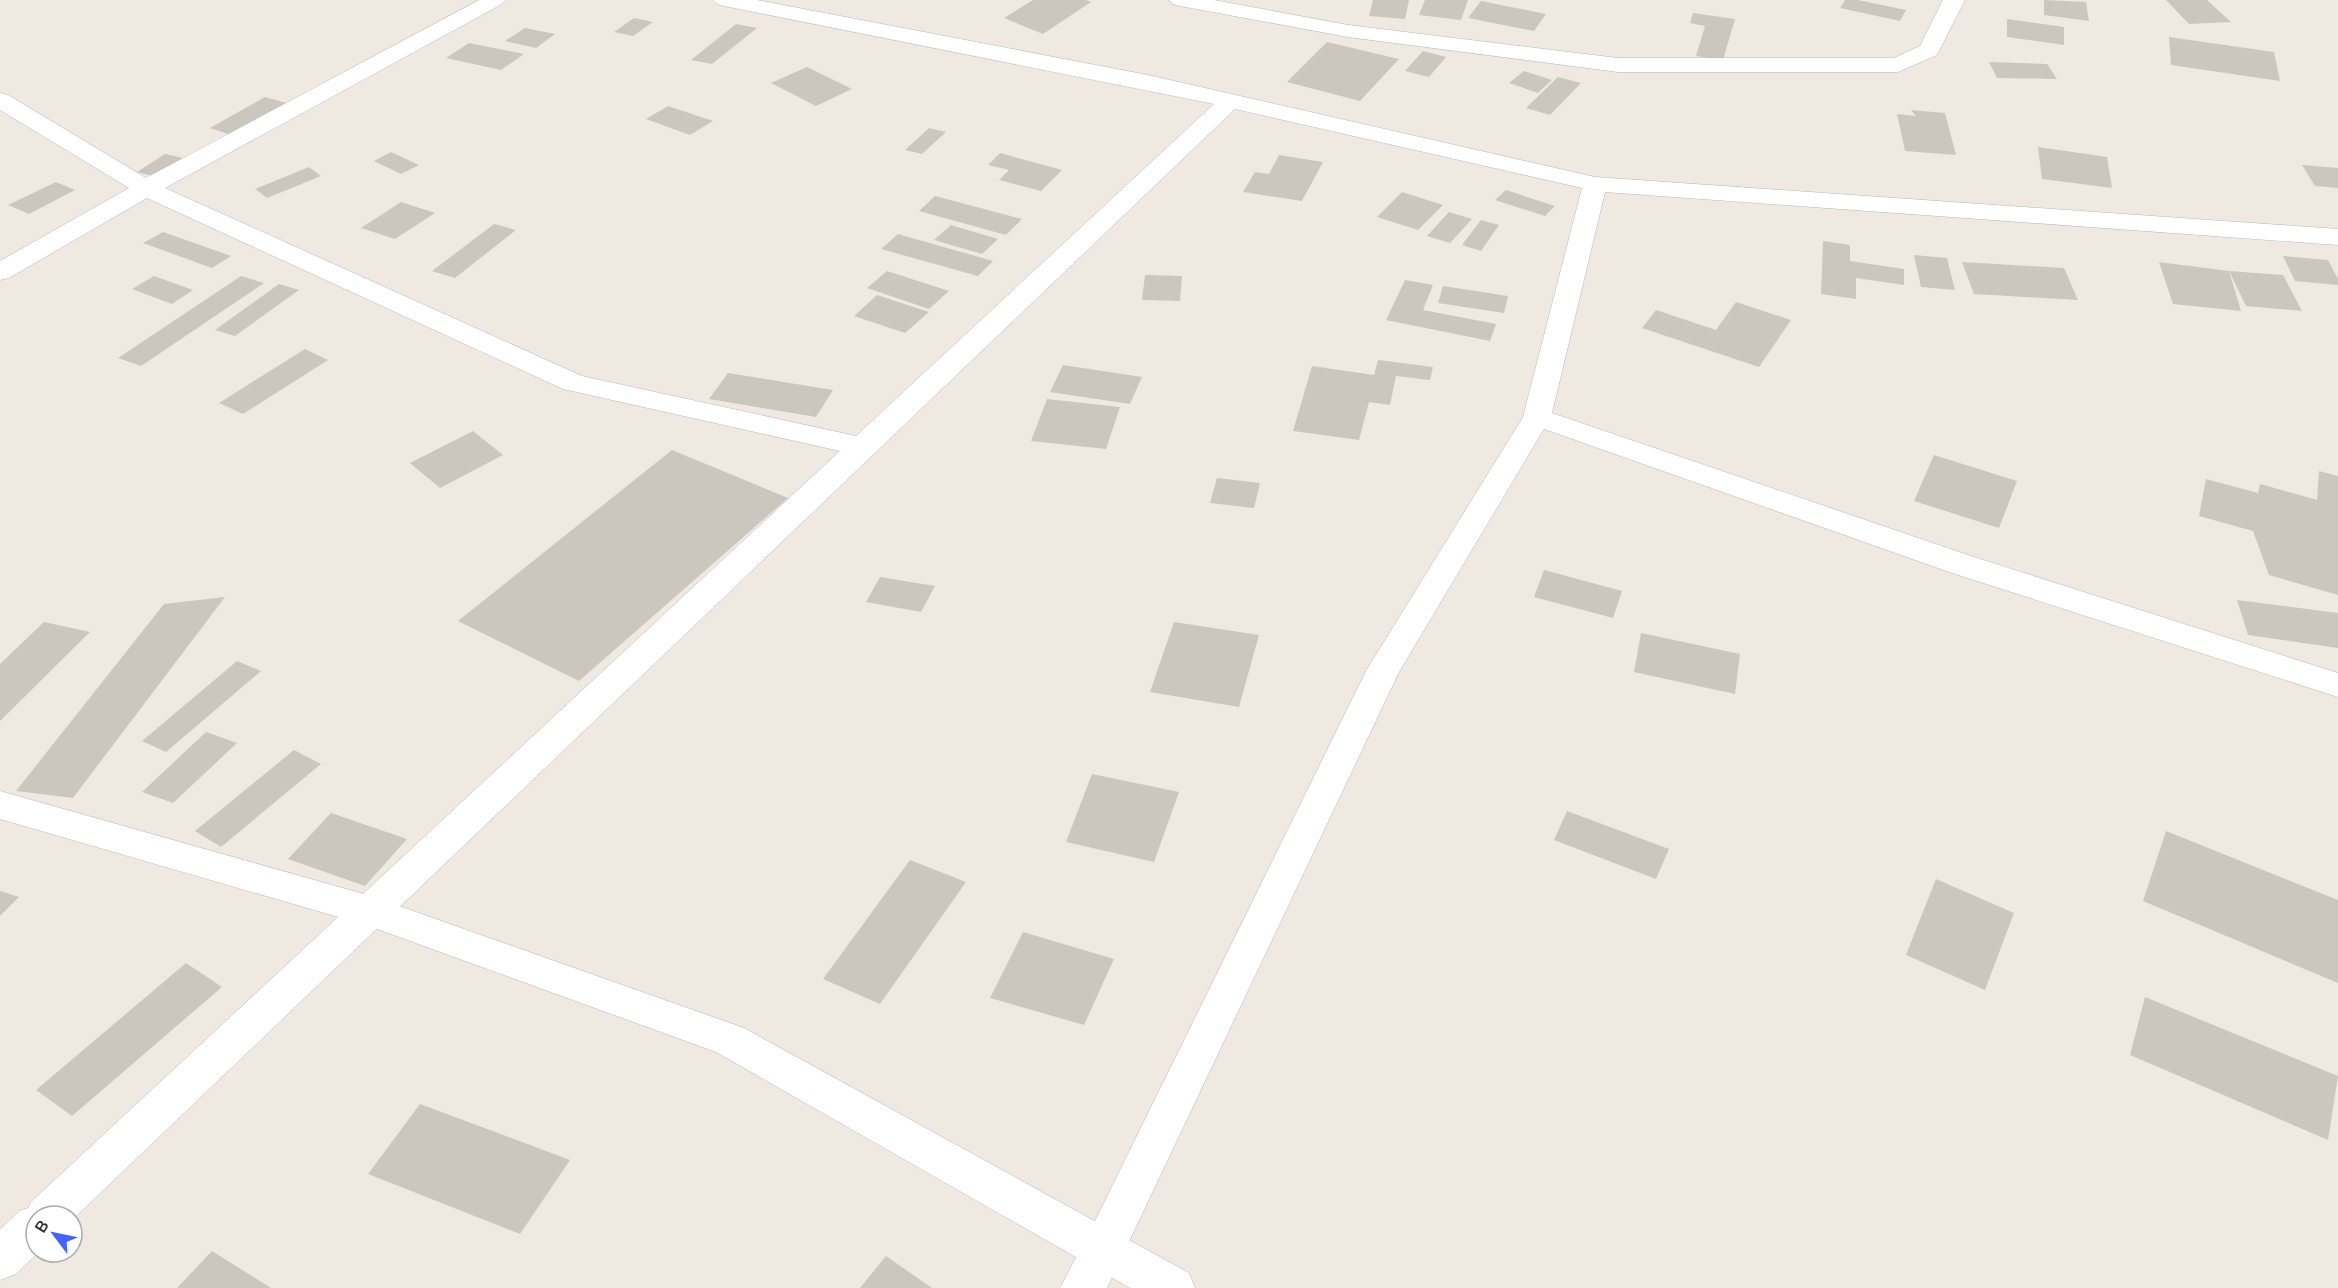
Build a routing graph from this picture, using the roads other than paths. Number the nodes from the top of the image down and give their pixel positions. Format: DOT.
graph roads {
  1 [pos="495,0"];
  2 [pos="724,0"];
  3 [pos="1180,0"];
  4 [pos="1954,0"];
  5 [pos="0,100"];
  6 [pos="1230,101"];
  7 [pos="1595,184"];
  8 [pos="146,188"];
  9 [pos="2338,237"];
  10 [pos="0,272"];
  11 [pos="1537,417"];
  12 [pos="864,447"];
  13 [pos="2338,685"];
  14 [pos="0,805"];
  15 [pos="371,911"];
  16 [pos="59,1204"];
  17 [pos="24,1236"];
  18 [pos="1105,1248"];
  19 [pos="0,1259"];
  20 [pos="1082,1288"];
  21 [pos="1173,1288"];
  1 -- 8 [label="street"];
  2 -- 6 [label="street"];
  3 -- 4 [label="street"];
  5 -- 8 [label="street"];
  6 -- 7 [label="street"];
  6 -- 12 [label="street"];
  7 -- 9 [label="street"];
  7 -- 11 [label="street"];
  8 -- 10 [label="street"];
  8 -- 12 [label="street"];
  11 -- 13 [label="street"];
  11 -- 18 [label="street"];
  12 -- 15 [label="street"];
  14 -- 15 [label="street"];
  15 -- 16 [label="street"];
  15 -- 18 [label="street"];
  17 -- 19 [label="street"];
  18 -- 20 [label="street"];
  18 -- 21 [label="street"];
}
